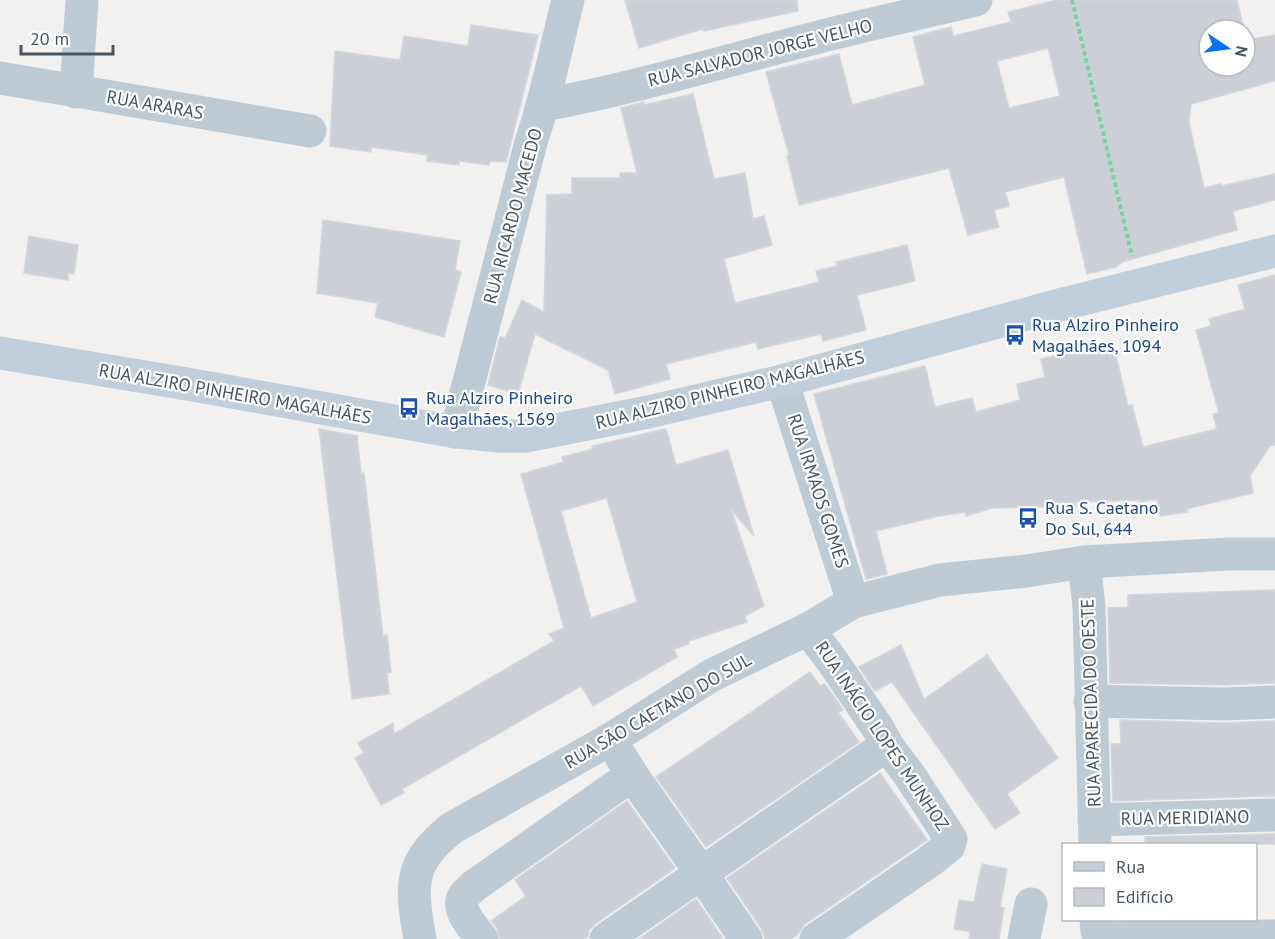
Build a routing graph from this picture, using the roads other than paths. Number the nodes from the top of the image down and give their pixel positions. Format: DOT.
graph roads {
  1 [pos="82,0"];
  2 [pos="568,0"];
  3 [pos="976,0"];
  4 [pos="0,78"];
  5 [pos="76,92"];
  6 [pos="544,105"];
  7 [pos="310,131"];
  8 [pos="1275,251"];
  9 [pos="0,353"];
  10 [pos="782,381"];
  11 [pos="456,432"];
  12 [pos="1275,554"];
  13 [pos="1084,562"];
  14 [pos="853,602"];
  15 [pos="808,629"];
  16 [pos="1090,701"];
  17 [pos="1275,702"];
  18 [pos="611,739"];
  19 [pos="887,745"];
  20 [pos="632,775"];
  21 [pos="1275,815"];
  22 [pos="1094,832"];
  23 [pos="702,874"];
  24 [pos="1031,904"];
  25 [pos="1096,921"];
  26 [pos="1275,936"];
  27 [pos="420,939"];
  28 [pos="482,939"];
  29 [pos="606,939"];
  30 [pos="746,939"];
  31 [pos="816,939"];
  32 [pos="1024,939"];
  1 -- 5 [label="street"];
  2 -- 6 [label="street, RUA RICARDO MACEDO"];
  3 -- 6 [label="street, RUA SALVADOR JORGE VELHO"];
  4 -- 5 [label="street, RUA ARARAS"];
  5 -- 7 [label="street, RUA ARARAS"];
  6 -- 11 [label="street, RUA RICARDO MACEDO"];
  8 -- 10 [label="street, RUA ALZIRO PINHEIRO MAGALHÃES"];
  9 -- 11 [label="street, RUA ALZIRO PINHEIRO MAGALHÃES"];
  10 -- 11 [label="street, RUA ALZIRO PINHEIRO MAGALHÃES"];
  10 -- 14 [label="street, RUA IRMAOS GOMES"];
  12 -- 13 [label="street, RUA SÃO CAETANO DO SUL"];
  13 -- 14 [label="street, RUA SÃO CAETANO DO SUL"];
  13 -- 16 [label="street, RUA APARECIDA DO OESTE"];
  14 -- 15 [label="street, RUA SÃO CAETANO DO SUL"];
  15 -- 18 [label="street, RUA SÃO CAETANO DO SUL"];
  15 -- 19 [label="street, RUA INÁCIO LOPES MUNHOZ"];
  16 -- 17 [label="street"];
  16 -- 22 [label="street, RUA APARECIDA DO OESTE"];
  18 -- 20 [label="street"];
  18 -- 27 [label="street, RUA SÃO CAETANO DO SUL"];
  19 -- 23 [label="street"];
  19 -- 31 [label="street, RUA INÁCIO LOPES MUNHOZ"];
  20 -- 23 [label="street"];
  20 -- 28 [label="street"];
  21 -- 22 [label="street, RUA MERIDIANO"];
  23 -- 29 [label="street"];
  23 -- 30 [label="street"];
  24 -- 32 [label="street"];
  25 -- 26 [label="street"];
}
